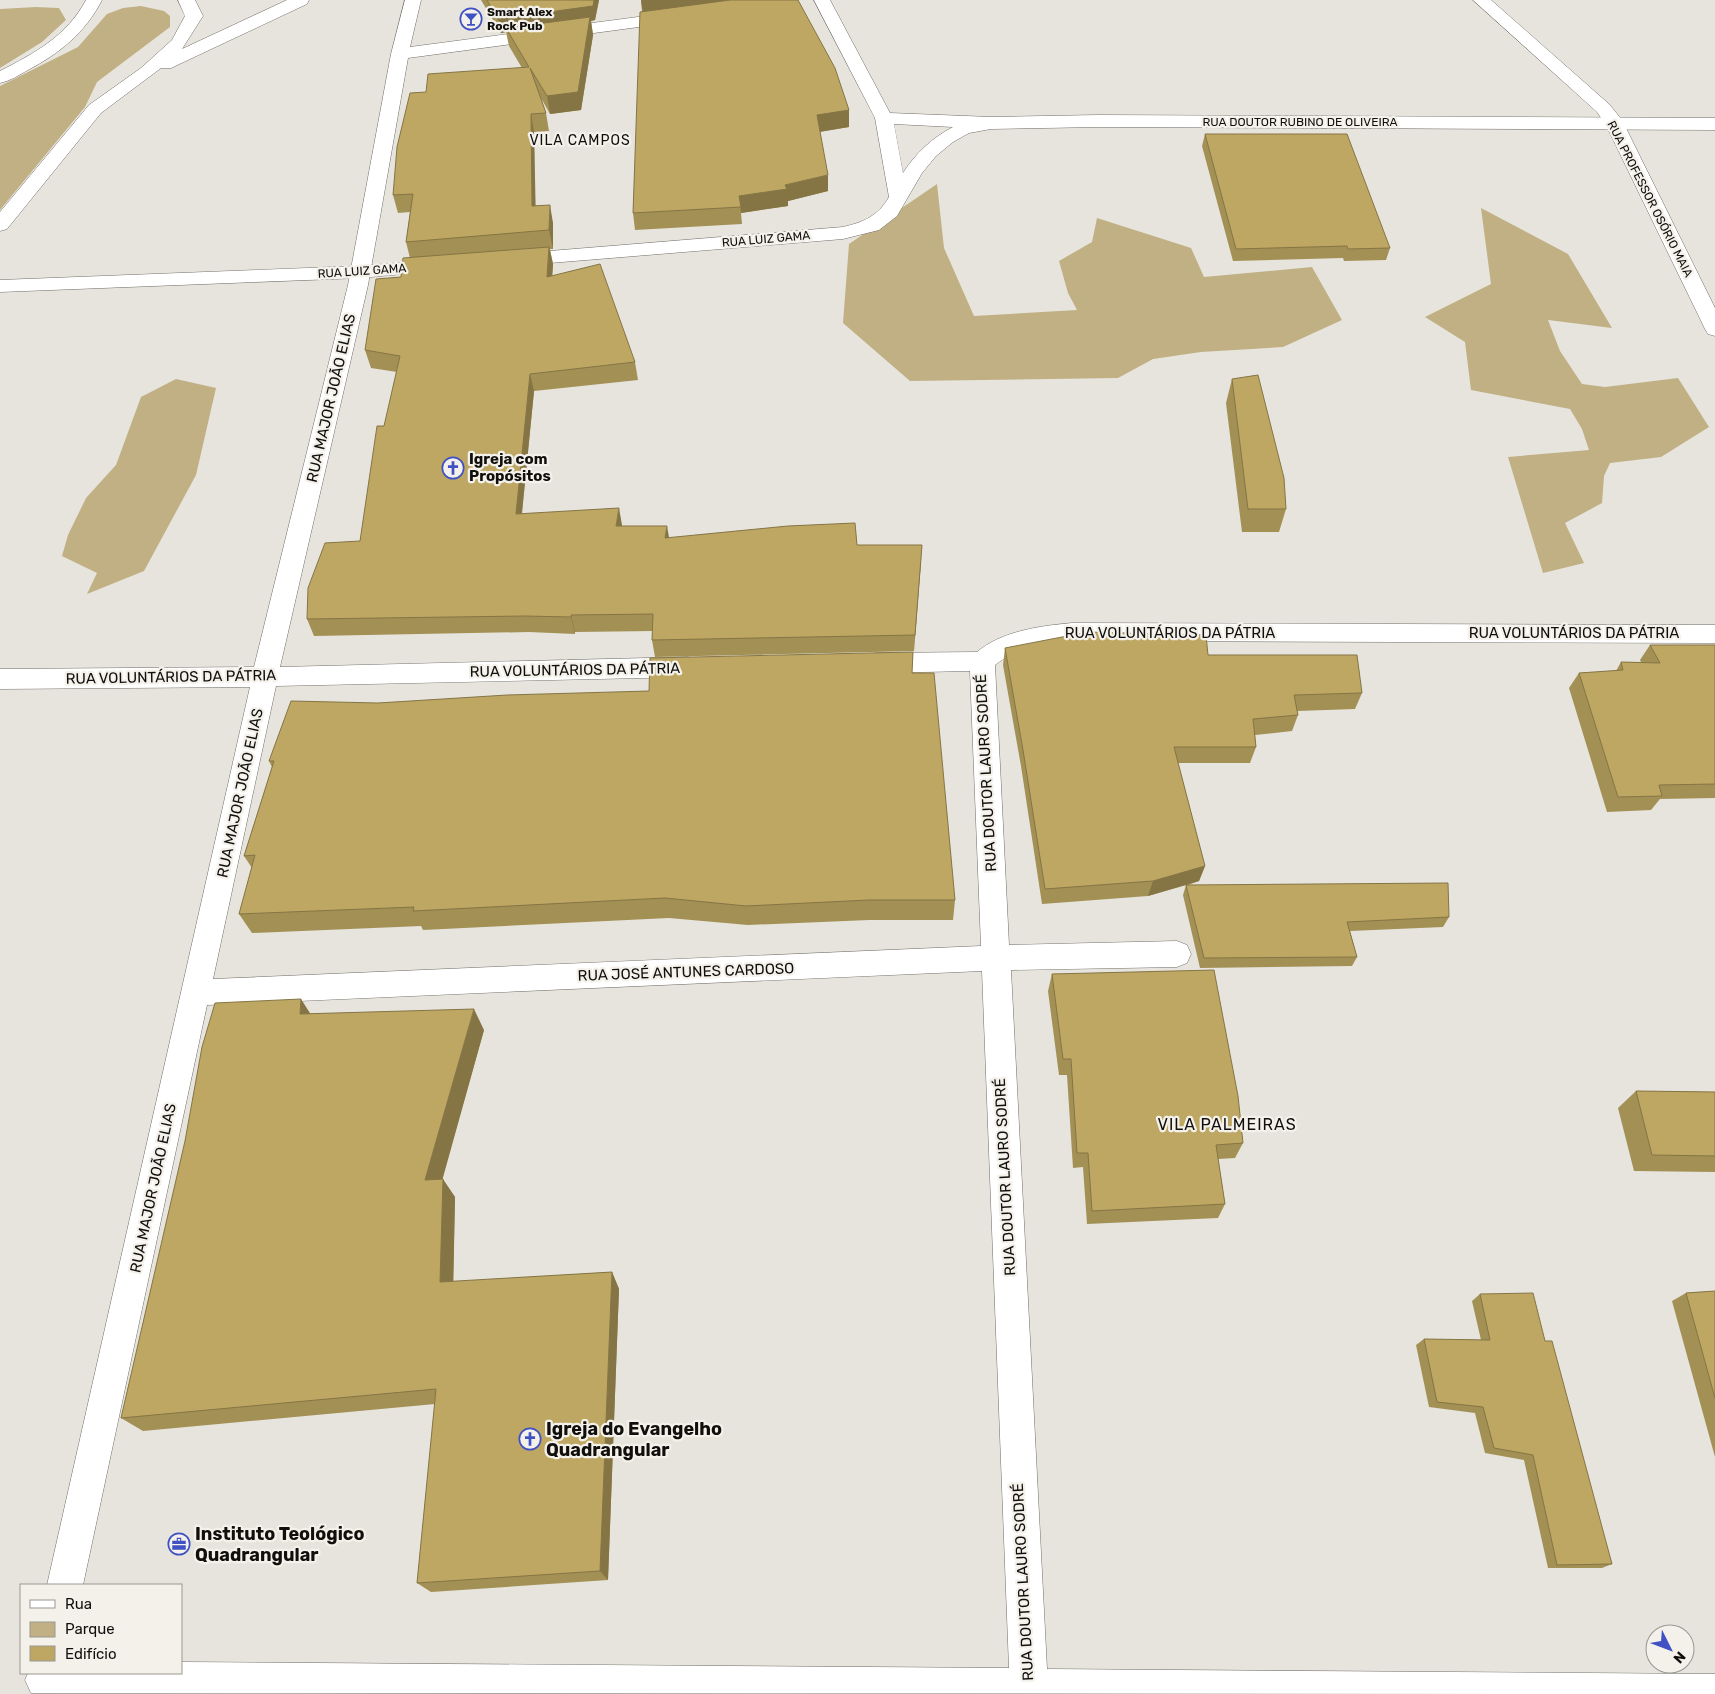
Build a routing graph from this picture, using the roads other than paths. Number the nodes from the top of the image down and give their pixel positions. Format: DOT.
graph roads {
  1 [pos="186,0"];
  2 [pos="301,0"];
  3 [pos="413,0"];
  4 [pos="822,0"];
  5 [pos="1481,0"];
  6 [pos="94,2"];
  7 [pos="694,14"];
  8 [pos="400,54"];
  9 [pos="147,72"];
  10 [pos="0,78"];
  11 [pos="884,118"];
  12 [pos="991,123"];
  13 [pos="1615,124"];
  14 [pos="1715,124"];
  15 [pos="898,196"];
  16 [pos="3,221"];
  17 [pos="498,261"];
  18 [pos="459,264"];
  19 [pos="360,272"];
  20 [pos="0,286"];
  21 [pos="1715,329"];
  22 [pos="1715,634"];
  23 [pos="982,660"];
  24 [pos="853,663"];
  25 [pos="715,666"];
  26 [pos="265,676"];
  27 [pos="0,679"];
  28 [pos="1177,954"];
  29 [pos="995,959"];
  30 [pos="196,993"];
  31 [pos="65,1584"];
  32 [pos="44,1682"];
  33 [pos="1028,1690"];
  34 [pos="1715,1692"];
  1 -- 9 [label="street"];
  2 -- 9 [label="street"];
  3 -- 8 [label="street, RUA MAJOR JOÃO ELIAS"];
  4 -- 11 [label="street"];
  5 -- 13 [label="street, RUA PROFESSOR OSÓRIO MAIA"];
  6 -- 10 [label="street"];
  7 -- 8 [label="street"];
  8 -- 19 [label="street, RUA MAJOR JOÃO ELIAS"];
  9 -- 16 [label="street"];
  11 -- 12 [label="street, RUA DOUTOR RUBINO DE OLIVEIRA"];
  11 -- 15 [label="street"];
  12 -- 13 [label="street, RUA DOUTOR RUBINO DE OLIVEIRA"];
  12 -- 15 [label="street"];
  13 -- 14 [label="street, RUA DOUTOR RUBINO DE OLIVEIRA"];
  13 -- 21 [label="street, RUA PROFESSOR OSÓRIO MAIA"];
  15 -- 17 [label="street, RUA LUIZ GAMA"];
  18 -- 19 [label="street, RUA LUIZ GAMA"];
  19 -- 20 [label="street, RUA LUIZ GAMA"];
  19 -- 26 [label="street, RUA MAJOR JOÃO ELIAS"];
  22 -- 23 [label="street, RUA VOLUNTÁRIOS DA PÁTRIA"];
  23 -- 24 [label="street, RUA VOLUNTÁRIOS DA PÁTRIA"];
  23 -- 29 [label="street, RUA DOUTOR LAURO SODRÉ"];
  25 -- 26 [label="street, RUA VOLUNTÁRIOS DA PÁTRIA"];
  26 -- 27 [label="street, RUA VOLUNTÁRIOS DA PÁTRIA"];
  26 -- 30 [label="street, RUA MAJOR JOÃO ELIAS"];
  28 -- 29 [label="street, RUA JOSÉ ANTUNES CARDOSO"];
  29 -- 30 [label="street, RUA JOSÉ ANTUNES CARDOSO"];
  29 -- 33 [label="street, RUA DOUTOR LAURO SODRÉ"];
  30 -- 31 [label="street, RUA MAJOR JOÃO ELIAS"];
  32 -- 33 [label="street"];
  33 -- 34 [label="street"];
}
